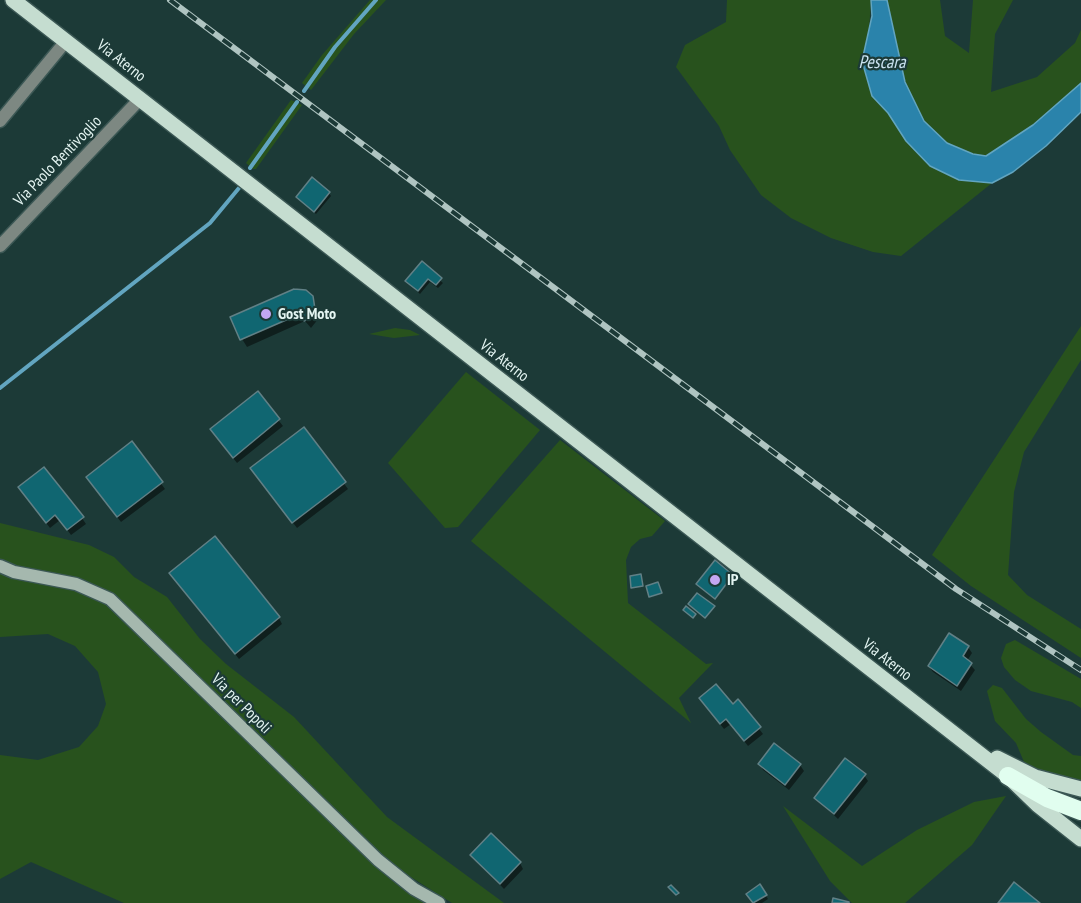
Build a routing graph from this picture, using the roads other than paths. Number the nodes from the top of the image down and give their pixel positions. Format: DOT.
graph roads {
  1 [pos="13,0"];
  2 [pos="66,41"];
  3 [pos="140,99"];
  4 [pos="0,121"];
  5 [pos="0,246"];
  6 [pos="0,566"];
  7 [pos="973,750"];
  8 [pos="1008,776"];
  9 [pos="1081,789"];
  10 [pos="1081,811"];
  11 [pos="1081,839"];
  12 [pos="439,903"];
  1 -- 2 [label="main road, Via Aterno"];
  2 -- 3 [label="main road, Via Aterno"];
  2 -- 4 [label="street"];
  3 -- 5 [label="street, Via Paolo Bentivoglio"];
  3 -- 7 [label="main road, Via Aterno"];
  6 -- 12 [label="main road, Via per Popoli"];
  7 -- 8 [label="main road, Via Aterno"];
  7 -- 9 [label="main road, Via Aterno"];
  8 -- 10 [label="highway"];
  8 -- 11 [label="main road, Via Aterno"];
}
